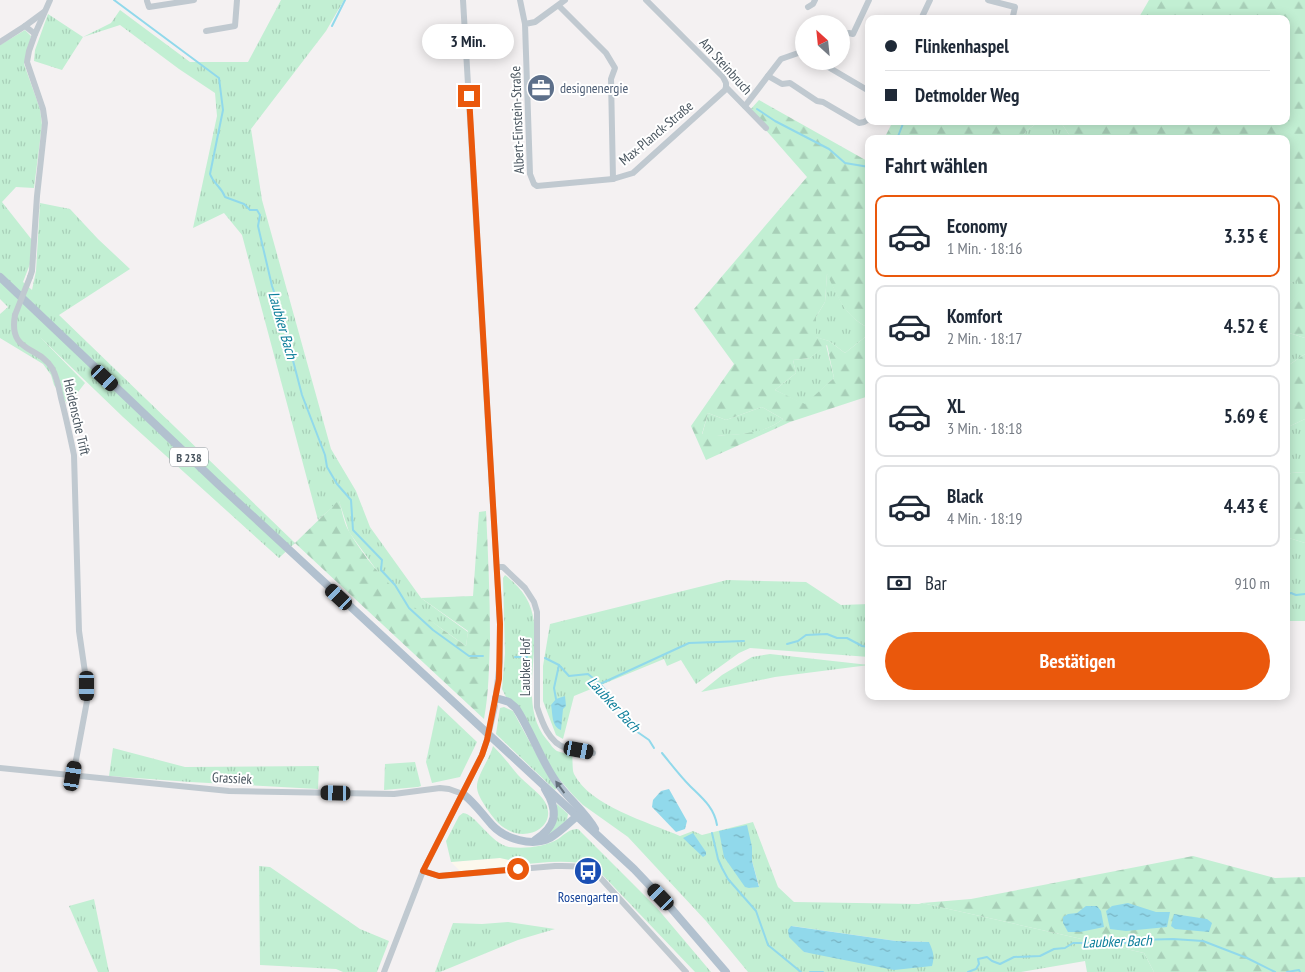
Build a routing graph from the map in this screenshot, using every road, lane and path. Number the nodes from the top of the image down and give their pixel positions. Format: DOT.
graph roads {
  1 [pos="50,0"];
  2 [pos="194,0"];
  3 [pos="237,0"];
  4 [pos="463,0"];
  5 [pos="520,0"];
  6 [pos="565,0"];
  7 [pos="646,0"];
  8 [pos="815,0"];
  9 [pos="869,0"];
  10 [pos="930,0"];
  11 [pos="988,0"];
  12 [pos="559,6"];
  13 [pos="149,7"];
  14 [pos="808,7"];
  15 [pos="44,12"];
  16 [pos="923,15"];
  17 [pos="1013,15"];
  18 [pos="525,24"];
  19 [pos="25,26"];
  20 [pos="206,32"];
  21 [pos="850,33"];
  22 [pos="35,34"];
  23 [pos="0,42"];
  24 [pos="795,54"];
  25 [pos="833,70"];
  26 [pos="768,76"];
  27 [pos="726,87"];
  28 [pos="865,89"];
  29 [pos="746,106"];
  30 [pos="865,121"];
  31 [pos="766,128"];
  32 [pos="613,179"];
  33 [pos="534,184"];
  34 [pos="0,277"];
  35 [pos="497,567"];
  36 [pos="496,698"];
  37 [pos="593,753"];
  38 [pos="0,768"];
  39 [pos="73,776"];
  40 [pos="540,782"];
  41 [pos="462,794"];
  42 [pos="577,816"];
  43 [pos="602,839"];
  44 [pos="533,841"];
  45 [pos="423,871"];
  46 [pos="384,972"];
  47 [pos="686,972"];
  48 [pos="726,972"];
  1 -- 15 [label="street, Heidensche Trift"];
  2 -- 13 [label="street"];
  3 -- 20 [label="street"];
  4 -- 35 [label="street"];
  5 -- 18 [label="street, Albert-Einstein-Straße"];
  6 -- 12 [label="street"];
  7 -- 27 [label="street, Am Steinbruch"];
  8 -- 14 [label="street"];
  9 -- 21 [label="street"];
  10 -- 16 [label="street"];
  11 -- 17 [label="street"];
  12 -- 18 [label="street"];
  12 -- 32 [label="street"];
  15 -- 19 [label="street"];
  15 -- 22 [label="street, Heidensche Trift"];
  18 -- 33 [label="street, Albert-Einstein-Straße"];
  19 -- 22 [label="street"];
  19 -- 23 [label="street"];
  22 -- 39 [label="street, Heidensche Trift, bridge"];
  24 -- 26 [label="street"];
  25 -- 28 [label="street"];
  26 -- 29 [label="street"];
  26 -- 30 [label="street"];
  27 -- 29 [label="street, Am Steinbruch"];
  27 -- 32 [label="street, Max-Planck-Straße"];
  29 -- 31 [label="street, Am Steinbruch"];
  32 -- 33 [label="street, Max-Planck-Straße"];
  34 -- 40 [label="main road, B 238"];
  35 -- 36 [label="street"];
  35 -- 37 [label="street, Laubker Hof"];
  36 -- 41 [label="street, bridge"];
  43 -- 36 [label="main road, B 238, one-way"];
  38 -- 39 [label="street, Grassiek"];
  39 -- 41 [label="street, Grassiek"];
  40 -- 42 [label="main road, B 238"];
  40 -- 44 [label="main road"];
  41 -- 44 [label="main road"];
  41 -- 45 [label="street"];
  42 -- 43 [label="main road, B 238"];
  42 -- 44 [label="main road"];
  43 -- 48 [label="main road, B 238"];
  45 -- 46 [label="street"];
  45 -- 47 [label="street"];
}
